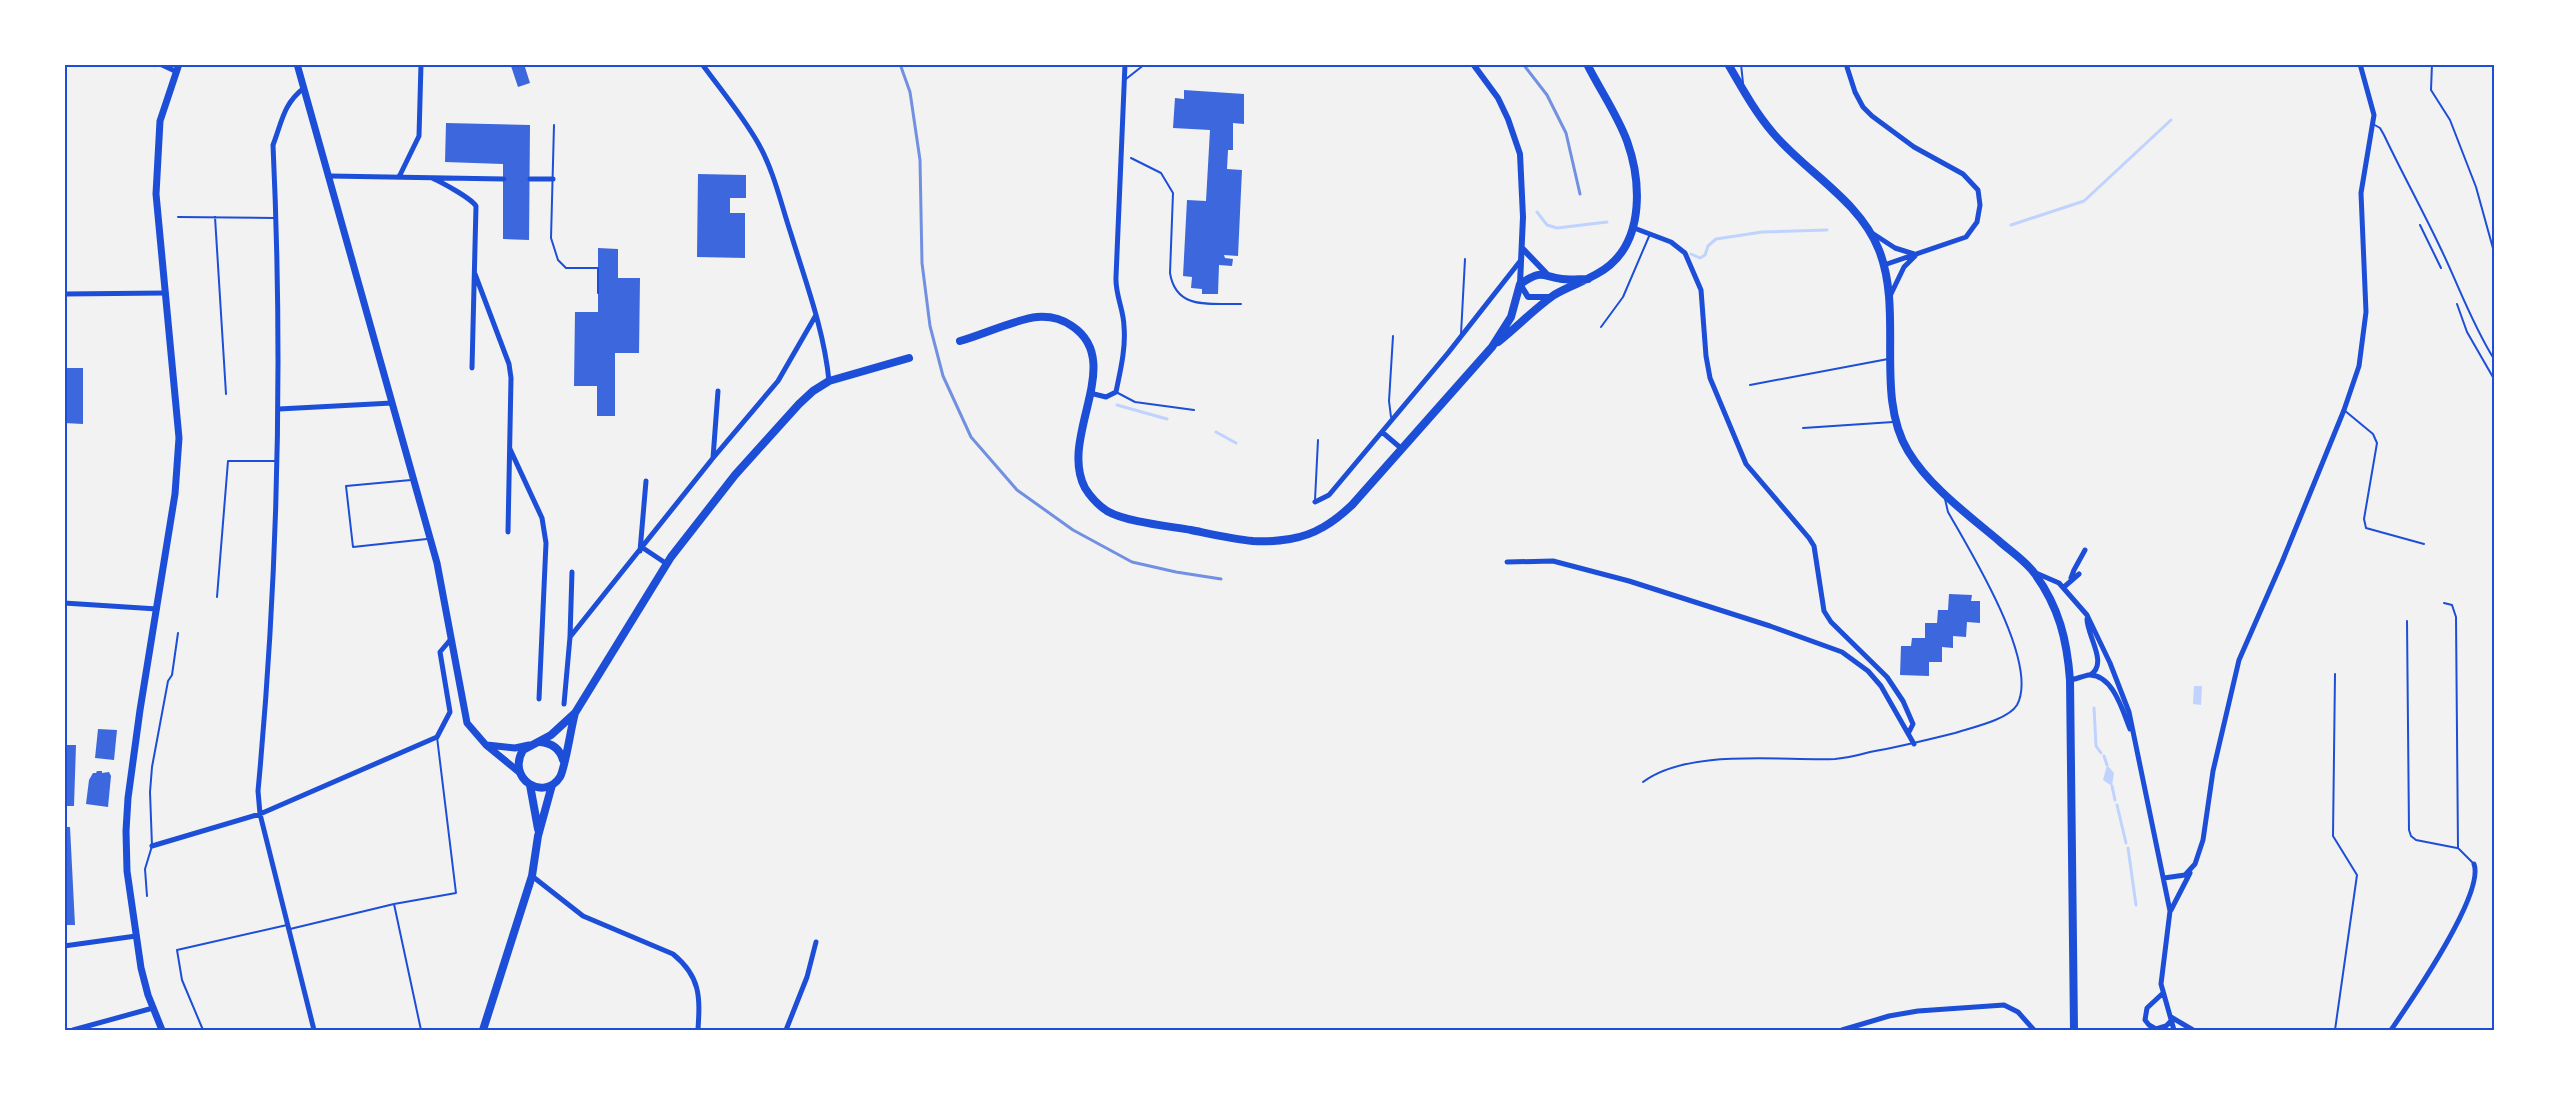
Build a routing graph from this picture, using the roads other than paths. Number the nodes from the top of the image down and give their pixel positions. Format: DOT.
graph roads {
  1 [pos="160,64"];
  2 [pos="297,64"];
  3 [pos="702,64"];
  4 [pos="1125,64"];
  5 [pos="1145,64"];
  6 [pos="1473,64"];
  7 [pos="1587,64"];
  8 [pos="1728,64"];
  9 [pos="1741,64"];
  10 [pos="1846,64"];
  11 [pos="2360,64"];
  12 [pos="2432,64"];
  13 [pos="422,67"];
  14 [pos="178,68"];
  15 [pos="1124,81"];
  16 [pos="304,88"];
  17 [pos="1744,91"];
  18 [pos="2373,124"];
  19 [pos="554,125"];
  20 [pos="1131,158"];
  21 [pos="330,176"];
  22 [pos="399,177"];
  23 [pos="432,178"];
  24 [pos="504,179"];
  25 [pos="530,179"];
  26 [pos="553,179"];
  27 [pos="178,217"];
  28 [pos="214,217"];
  29 [pos="275,218"];
  30 [pos="1634,228"];
  31 [pos="1870,231"];
  32 [pos="1650,234"];
  33 [pos="1522,248"];
  34 [pos="2494,252"];
  35 [pos="1916,254"];
  36 [pos="1465,259"];
  37 [pos="1522,259"];
  38 [pos="1884,265"];
  39 [pos="1546,273"];
  40 [pos="475,274"];
  41 [pos="1588,279"];
  42 [pos="1520,284"];
  43 [pos="166,292"];
  44 [pos="598,293"];
  45 [pos="64,294"];
  46 [pos="1553,296"];
  47 [pos="1890,296"];
  48 [pos="1241,304"];
  49 [pos="816,315"];
  50 [pos="1601,327"];
  51 [pos="1461,335"];
  52 [pos="1393,336"];
  53 [pos="960,341"];
  54 [pos="1492,347"];
  55 [pos="909,358"];
  56 [pos="1891,358"];
  57 [pos="2494,359"];
  58 [pos="472,368"];
  59 [pos="829,381"];
  60 [pos="1750,385"];
  61 [pos="718,391"];
  62 [pos="1116,392"];
  63 [pos="1090,393"];
  64 [pos="226,394"];
  65 [pos="392,403"];
  66 [pos="279,409"];
  67 [pos="1194,410"];
  68 [pos="2344,410"];
  69 [pos="1392,421"];
  70 [pos="1896,422"];
  71 [pos="1803,428"];
  72 [pos="1382,432"];
  73 [pos="1318,440"];
  74 [pos="510,448"];
  75 [pos="1402,449"];
  76 [pos="713,458"];
  77 [pos="276,461"];
  78 [pos="414,480"];
  79 [pos="646,481"];
  80 [pos="1943,492"];
  81 [pos="1315,502"];
  82 [pos="508,532"];
  83 [pos="430,539"];
  84 [pos="2424,544"];
  85 [pos="2085,550"];
  86 [pos="641,551"];
  87 [pos="1507,562"];
  88 [pos="666,564"];
  89 [pos="572,572"];
  90 [pos="2034,572"];
  91 [pos="2079,574"];
  92 [pos="2071,579"];
  93 [pos="2064,587"];
  94 [pos="217,597"];
  95 [pos="64,603"];
  96 [pos="2444,603"];
  97 [pos="157,609"];
  98 [pos="2086,615"];
  99 [pos="2408,621"];
  100 [pos="178,633"];
  101 [pos="570,637"];
  102 [pos="451,639"];
  103 [pos="2336,674"];
  104 [pos="2091,675"];
  105 [pos="2070,680"];
  106 [pos="539,699"];
  107 [pos="564,704"];
  108 [pos="575,713"];
  109 [pos="1909,732"];
  110 [pos="436,737"];
  111 [pos="540,741"];
  112 [pos="2135,742"];
  113 [pos="1914,744"];
  114 [pos="486,745"];
  115 [pos="529,745"];
  116 [pos="563,761"];
  117 [pos="519,772"];
  118 [pos="1643,782"];
  119 [pos="530,785"];
  120 [pos="552,785"];
  121 [pos="260,814"];
  122 [pos="538,836"];
  123 [pos="152,846"];
  124 [pos="2458,848"];
  125 [pos="2474,864"];
  126 [pos="2191,871"];
  127 [pos="532,876"];
  128 [pos="2164,878"];
  129 [pos="147,896"];
  130 [pos="394,904"];
  131 [pos="2170,911"];
  132 [pos="287,927"];
  133 [pos="136,936"];
  134 [pos="816,942"];
  135 [pos="64,946"];
  136 [pos="2162,994"];
  137 [pos="153,1008"];
  138 [pos="2171,1019"];
  139 [pos="73,1030"];
  140 [pos="162,1030"];
  141 [pos="203,1030"];
  142 [pos="314,1030"];
  143 [pos="421,1030"];
  144 [pos="483,1030"];
  145 [pos="698,1030"];
  146 [pos="786,1030"];
  147 [pos="1842,1030"];
  148 [pos="2034,1030"];
  149 [pos="2074,1030"];
  150 [pos="2174,1030"];
  151 [pos="2193,1030"];
  152 [pos="2335,1030"];
  153 [pos="2391,1030"];
  1 -- 14 [label="street"];
  2 -- 16 [label="main road"];
  3 -- 49 [label="street"];
  4 -- 15 [label="street"];
  5 -- 15 [label="lane"];
  6 -- 33 [label="street"];
  7 -- 30 [label="main road"];
  8 -- 17 [label="main road"];
  9 -- 17 [label="lane"];
  10 -- 35 [label="street"];
  11 -- 18 [label="street"];
  12 -- 34 [label="lane"];
  13 -- 22 [label="street"];
  14 -- 43 [label="main road"];
  15 -- 62 [label="street"];
  16 -- 21 [label="main road"];
  16 -- 29 [label="street"];
  17 -- 31 [label="main road"];
  18 -- 57 [label="lane"];
  18 -- 68 [label="street"];
  19 -- 26 [label="lane"];
  20 -- 48 [label="lane"];
  21 -- 22 [label="street"];
  21 -- 65 [label="main road"];
  22 -- 23 [label="street"];
  23 -- 24 [label="street"];
  23 -- 40 [label="street"];
  25 -- 26 [label="street"];
  26 -- 44 [label="lane"];
  27 -- 28 [label="lane"];
  28 -- 29 [label="lane"];
  28 -- 64 [label="lane"];
  29 -- 66 [label="street"];
  30 -- 32 [label="street"];
  30 -- 41 [label="main road"];
  31 -- 35 [label="street"];
  31 -- 38 [label="main road"];
  32 -- 50 [label="lane"];
  32 -- 109 [label="street"];
  33 -- 37 [label="street"];
  33 -- 39 [label="street"];
  35 -- 38 [label="street"];
  35 -- 47 [label="street"];
  36 -- 51 [label="lane"];
  37 -- 42 [label="street"];
  37 -- 51 [label="street"];
  38 -- 47 [label="main road"];
  39 -- 41 [label="main road"];
  39 -- 42 [label="main road"];
  40 -- 58 [label="street"];
  40 -- 74 [label="street"];
  41 -- 46 [label="main road"];
  42 -- 46 [label="street"];
  42 -- 54 [label="main road"];
  43 -- 45 [label="street"];
  43 -- 97 [label="main road"];
  46 -- 54 [label="main road"];
  47 -- 56 [label="main road"];
  49 -- 59 [label="street"];
  49 -- 76 [label="street"];
  51 -- 69 [label="street"];
  52 -- 69 [label="lane"];
  53 -- 63 [label="main road"];
  54 -- 75 [label="main road"];
  55 -- 59 [label="main road"];
  56 -- 60 [label="lane"];
  56 -- 70 [label="main road"];
  59 -- 88 [label="main road"];
  61 -- 76 [label="street"];
  62 -- 63 [label="street"];
  62 -- 67 [label="lane"];
  63 -- 75 [label="main road"];
  65 -- 66 [label="street"];
  65 -- 78 [label="main road"];
  66 -- 77 [label="street"];
  68 -- 84 [label="lane"];
  68 -- 126 [label="street"];
  69 -- 72 [label="street"];
  70 -- 71 [label="lane"];
  70 -- 80 [label="main road"];
  72 -- 75 [label="street"];
  72 -- 81 [label="street"];
  73 -- 81 [label="lane"];
  74 -- 82 [label="street"];
  74 -- 106 [label="street"];
  76 -- 86 [label="street"];
  77 -- 94 [label="lane"];
  77 -- 121 [label="street"];
  78 -- 83 [label="main road"];
  78 -- 83 [label="lane"];
  79 -- 86 [label="street"];
  80 -- 90 [label="main road"];
  80 -- 113 [label="lane"];
  83 -- 102 [label="main road"];
  85 -- 92 [label="street"];
  86 -- 88 [label="street"];
  86 -- 101 [label="street"];
  87 -- 109 [label="street"];
  88 -- 108 [label="main road"];
  89 -- 101 [label="street"];
  90 -- 93 [label="street"];
  90 -- 105 [label="main road"];
  91 -- 92 [label="street"];
  92 -- 93 [label="street"];
  93 -- 98 [label="street"];
  95 -- 97 [label="street"];
  96 -- 124 [label="lane"];
  97 -- 133 [label="main road"];
  98 -- 104 [label="street"];
  98 -- 112 [label="street"];
  99 -- 124 [label="lane"];
  100 -- 123 [label="lane"];
  101 -- 107 [label="street"];
  102 -- 110 [label="street"];
  102 -- 114 [label="main road"];
  103 -- 152 [label="lane"];
  104 -- 105 [label="street"];
  104 -- 112 [label="street"];
  105 -- 149 [label="main road"];
  108 -- 111 [label="main road"];
  108 -- 116 [label="main road"];
  109 -- 113 [label="street"];
  110 -- 121 [label="street"];
  110 -- 130 [label="lane"];
  111 -- 115 [label="main road"];
  111 -- 116 [label="main road"];
  112 -- 128 [label="street"];
  113 -- 118 [label="lane"];
  114 -- 115 [label="main road"];
  114 -- 117 [label="main road"];
  115 -- 117 [label="main road"];
  116 -- 120 [label="main road"];
  117 -- 119 [label="main road"];
  119 -- 120 [label="main road"];
  119 -- 122 [label="main road"];
  120 -- 122 [label="main road"];
  121 -- 123 [label="street"];
  121 -- 132 [label="street"];
  122 -- 127 [label="main road"];
  123 -- 129 [label="lane"];
  124 -- 125 [label="lane"];
  125 -- 153 [label="street"];
  126 -- 128 [label="street"];
  126 -- 131 [label="street"];
  127 -- 144 [label="main road"];
  127 -- 145 [label="street"];
  128 -- 131 [label="street"];
  130 -- 132 [label="lane"];
  130 -- 143 [label="lane"];
  131 -- 136 [label="street"];
  132 -- 141 [label="lane"];
  132 -- 142 [label="street"];
  133 -- 135 [label="street"];
  133 -- 137 [label="main road"];
  134 -- 146 [label="street"];
  136 -- 138 [label="street"];
  136 -- 138 [label="street"];
  137 -- 139 [label="street"];
  137 -- 140 [label="main road"];
  138 -- 150 [label="street"];
  138 -- 151 [label="street"];
  147 -- 148 [label="street"];
}
